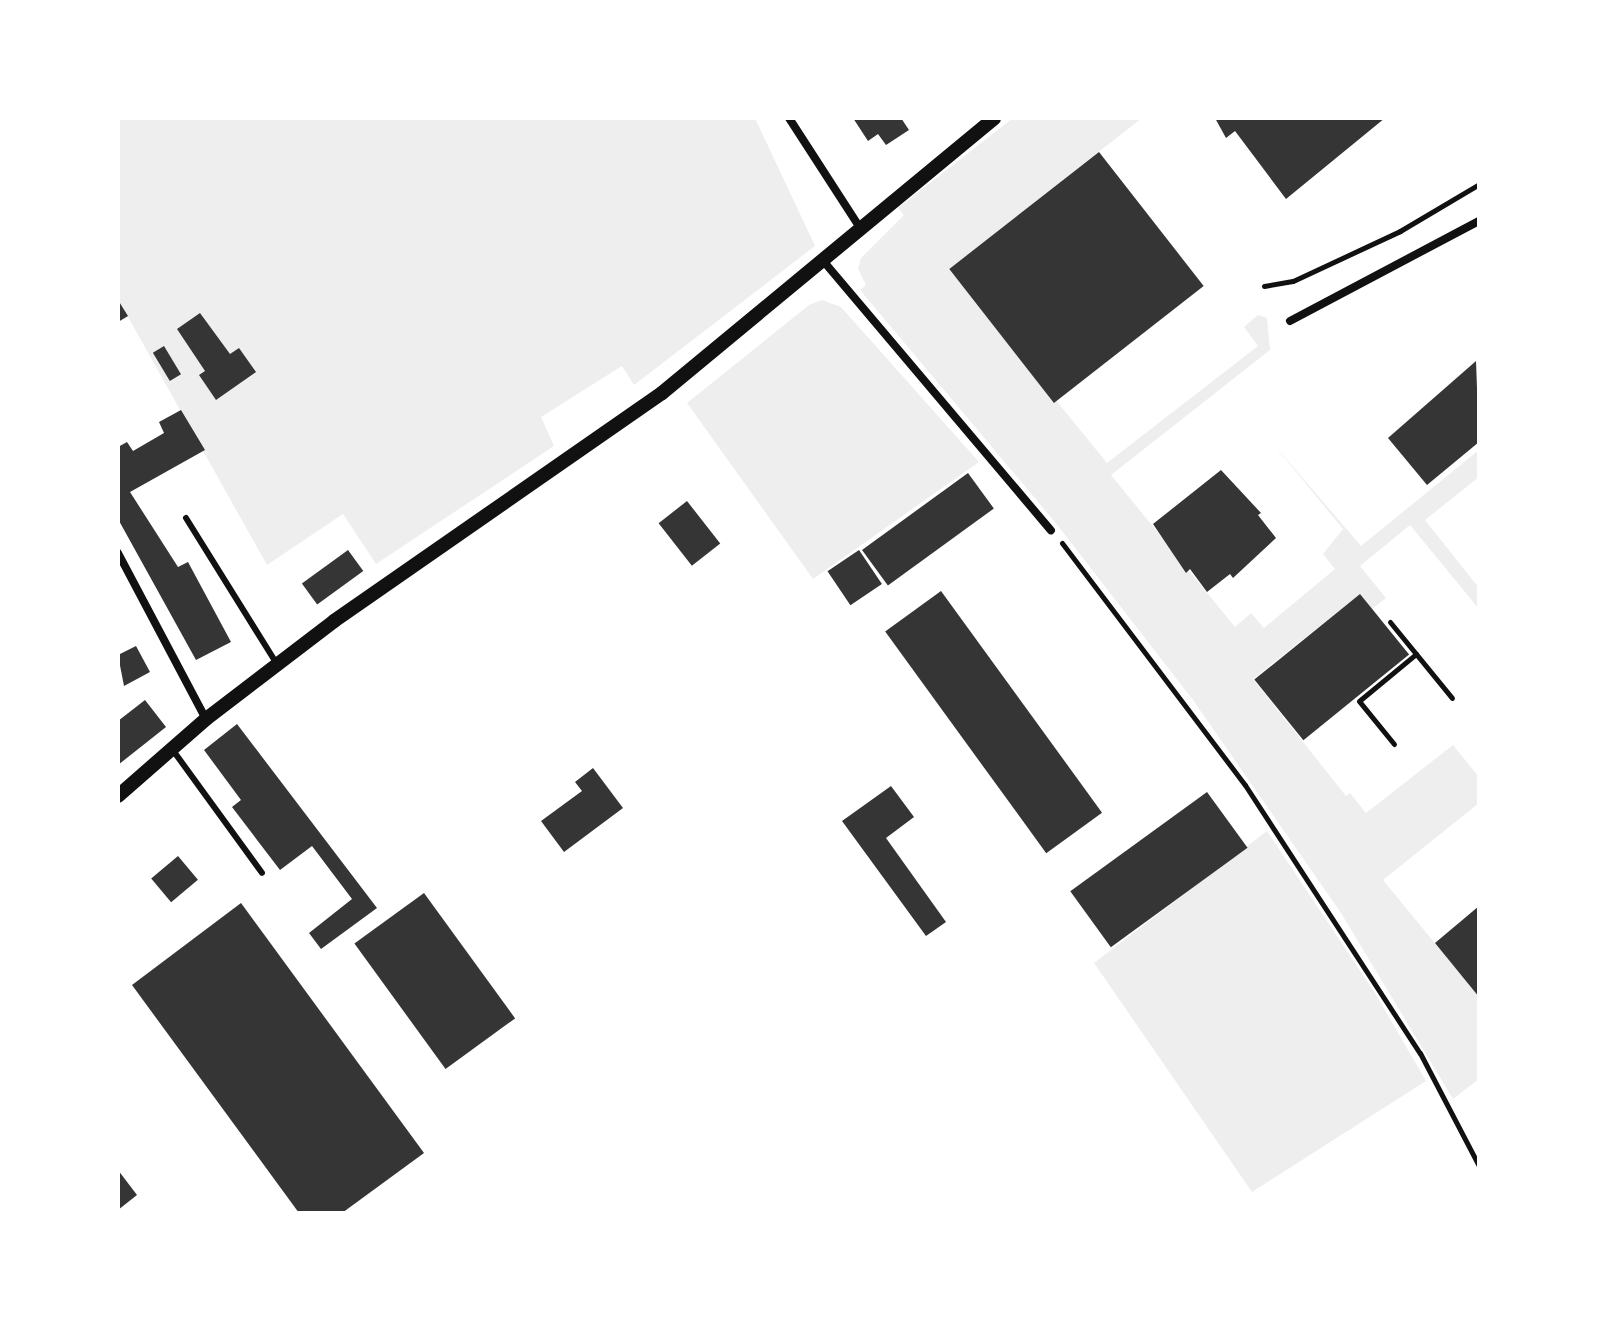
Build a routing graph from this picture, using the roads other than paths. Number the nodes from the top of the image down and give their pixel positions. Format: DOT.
graph roads {
  1 [pos="789,118"];
  2 [pos="994,118"];
  3 [pos="1479,221"];
  4 [pos="859,226"];
  5 [pos="825,263"];
  6 [pos="1290,321"];
  7 [pos="186,518"];
  8 [pos="1051,530"];
  9 [pos="118,553"];
  10 [pos="277,664"];
  11 [pos="206,719"];
  12 [pos="172,749"];
  13 [pos="118,796"];
  14 [pos="262,873"];
  1 -- 4 [label="street"];
  2 -- 4 [label="street"];
  3 -- 6 [label="street"];
  4 -- 5 [label="street"];
  5 -- 8 [label="street"];
  5 -- 10 [label="street"];
  7 -- 10 [label="lane"];
  9 -- 11 [label="street"];
  10 -- 11 [label="street"];
  11 -- 12 [label="street"];
  12 -- 13 [label="street"];
  12 -- 14 [label="lane"];
}
